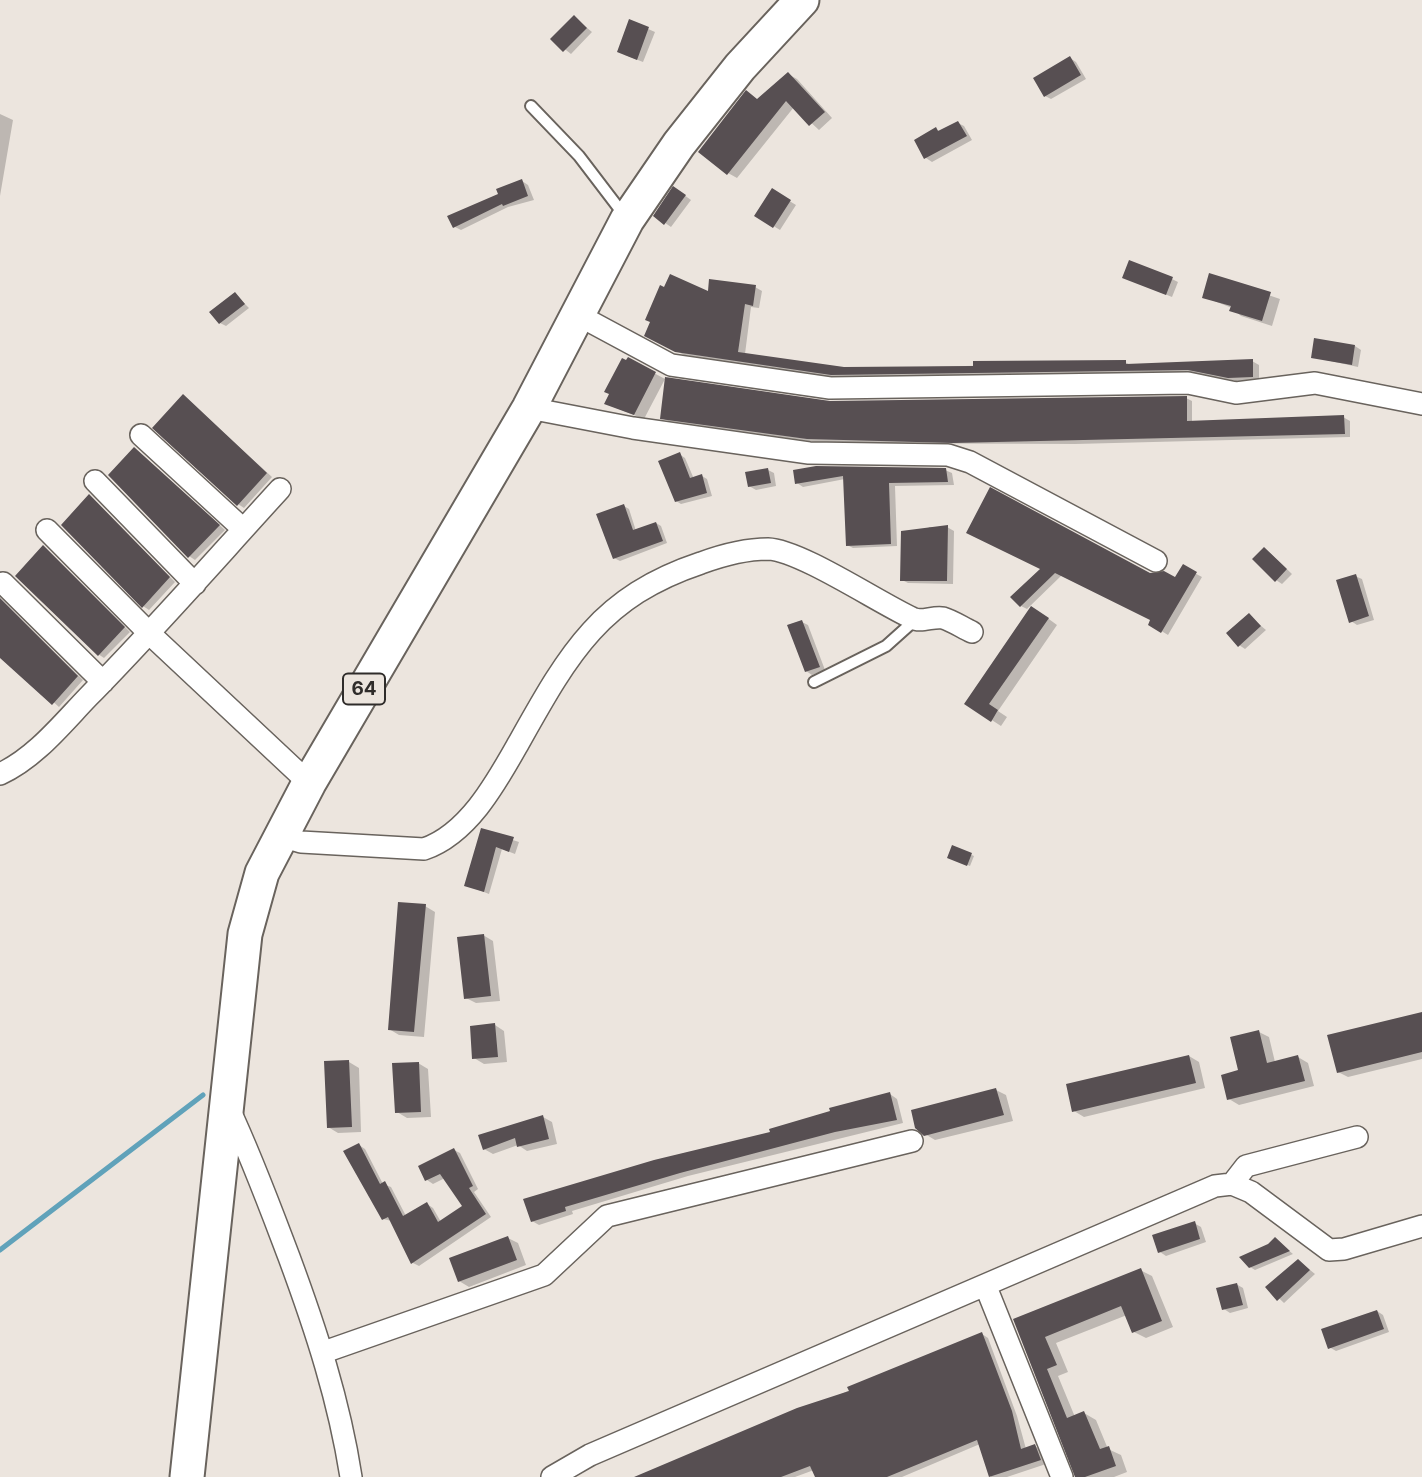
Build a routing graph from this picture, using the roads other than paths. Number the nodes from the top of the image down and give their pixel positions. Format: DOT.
graph roads {
  1 [pos="802,0"];
  2 [pos="531,106"];
  3 [pos="628,220"];
  4 [pos="578,315"];
  5 [pos="1422,404"];
  6 [pos="529,408"];
  7 [pos="141,435"];
  8 [pos="95,481"];
  9 [pos="280,489"];
  10 [pos="243,529"];
  11 [pos="47,530"];
  12 [pos="1156,561"];
  13 [pos="3,583"];
  14 [pos="195,584"];
  15 [pos="915,620"];
  16 [pos="972,632"];
  17 [pos="150,634"];
  18 [pos="103,682"];
  19 [pos="814,682"];
  20 [pos="0,774"];
  21 [pos="309,783"];
  22 [pos="281,836"];
  23 [pos="229,1109"];
  24 [pos="1357,1137"];
  25 [pos="912,1141"];
  26 [pos="1232,1184"];
  27 [pos="1422,1226"];
  28 [pos="986,1287"];
  29 [pos="324,1352"];
  30 [pos="187,1477"];
  31 [pos="351,1477"];
  32 [pos="552,1477"];
  33 [pos="1062,1477"];
  1 -- 3 [label="main road, 64"];
  2 -- 3 [label="lane"];
  3 -- 4 [label="main road, 64"];
  4 -- 5 [label="street"];
  4 -- 6 [label="main road, 64"];
  6 -- 12 [label="street"];
  6 -- 21 [label="main road, 64"];
  7 -- 10 [label="street"];
  8 -- 14 [label="street"];
  9 -- 10 [label="street"];
  10 -- 14 [label="street"];
  11 -- 17 [label="street"];
  13 -- 18 [label="street"];
  14 -- 17 [label="street"];
  15 -- 16 [label="street"];
  15 -- 19 [label="lane"];
  15 -- 22 [label="street"];
  17 -- 18 [label="street"];
  17 -- 21 [label="street"];
  18 -- 20 [label="street"];
  21 -- 22 [label="main road, 64"];
  22 -- 23 [label="main road, 64"];
  23 -- 29 [label="street"];
  23 -- 30 [label="main road, 64"];
  24 -- 26 [label="street"];
  25 -- 29 [label="street"];
  26 -- 27 [label="street"];
  26 -- 28 [label="street"];
  28 -- 32 [label="street"];
  28 -- 33 [label="street"];
  29 -- 31 [label="street"];
}
